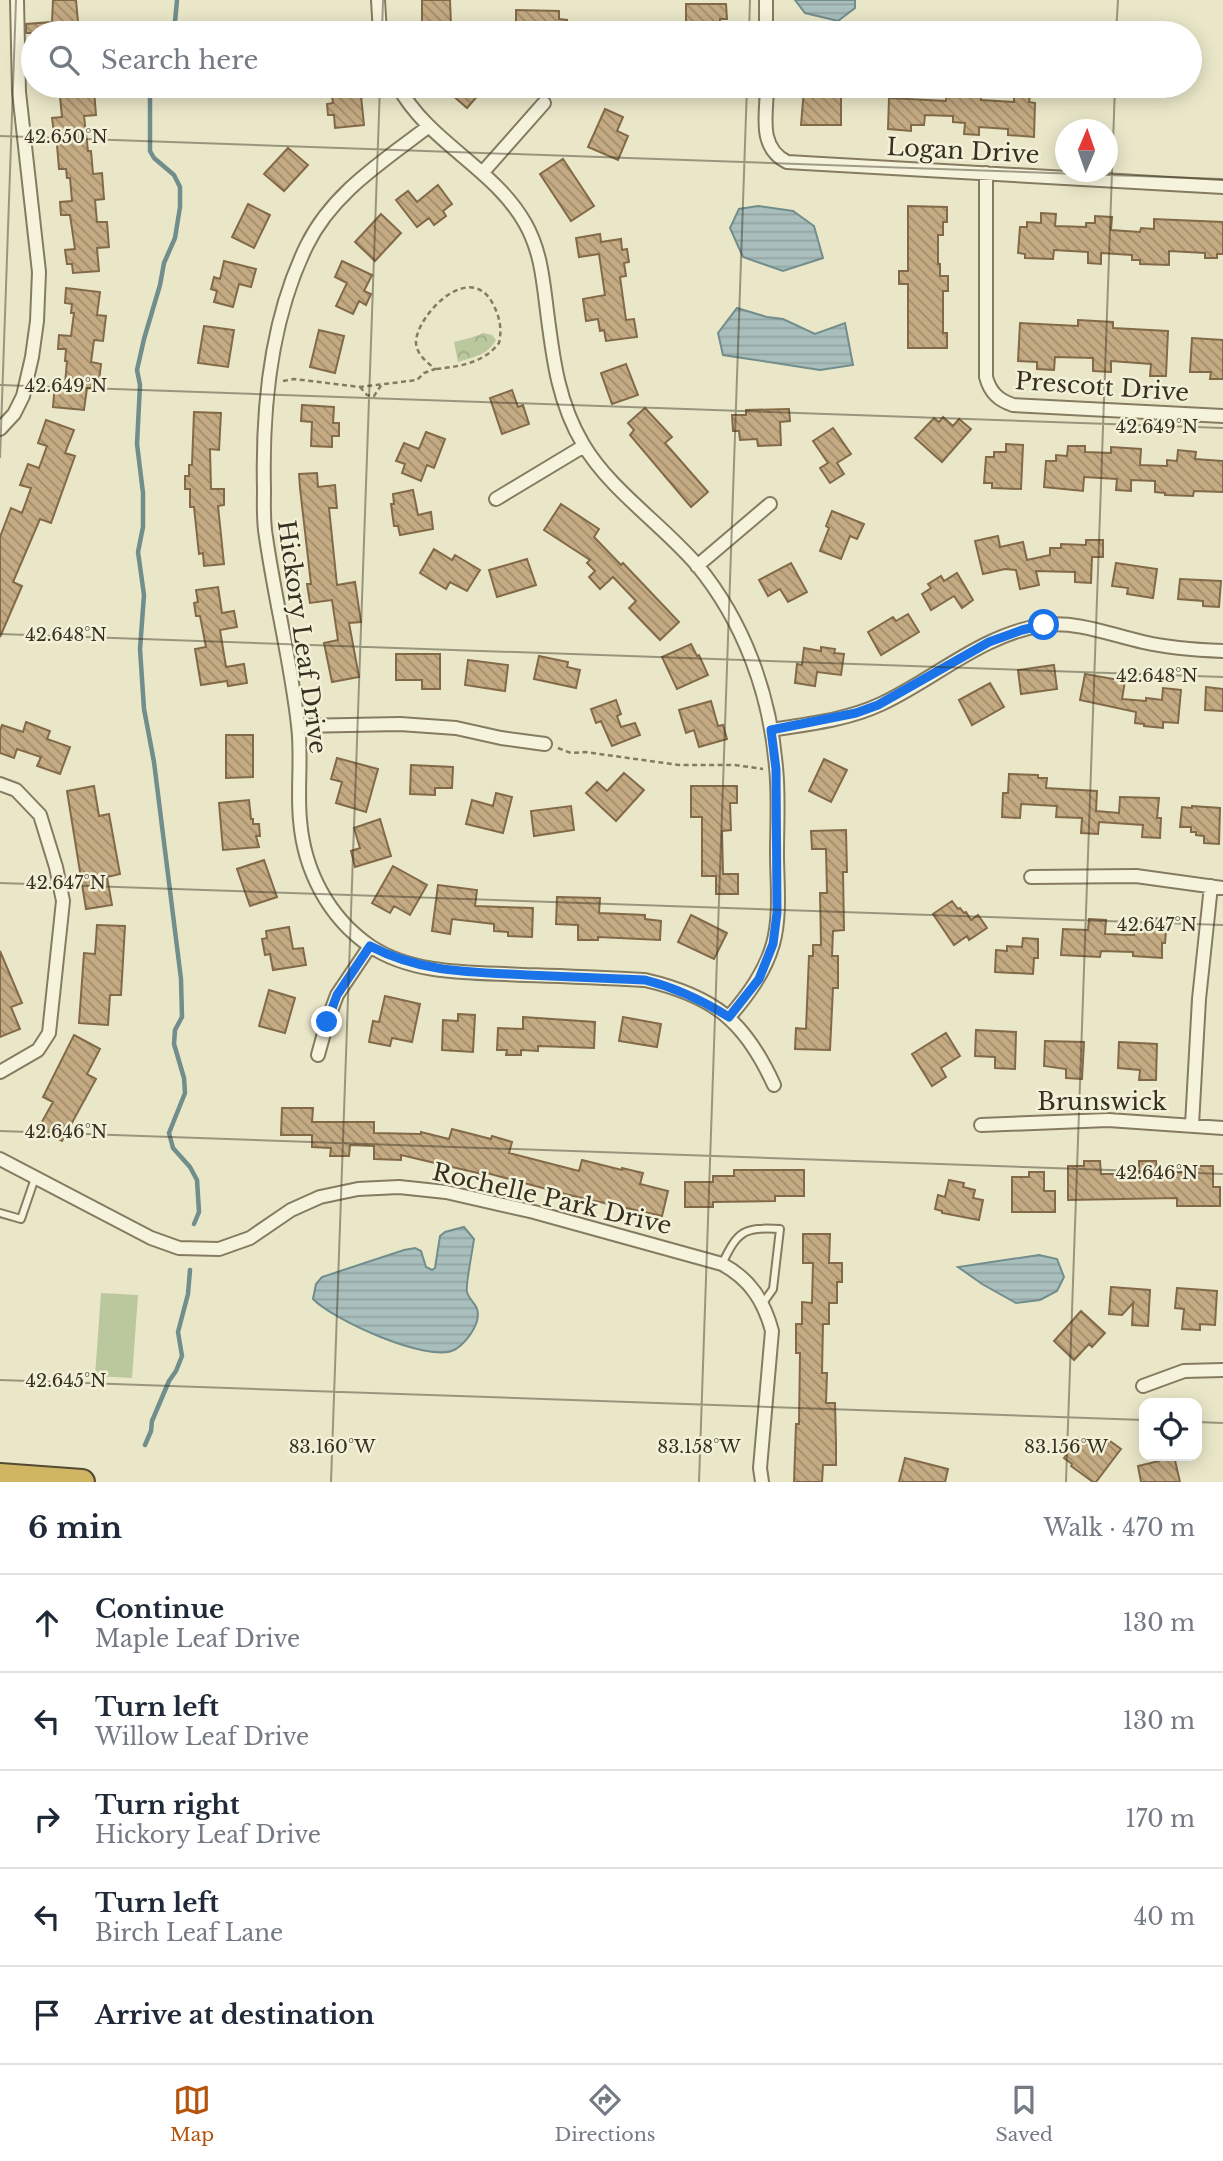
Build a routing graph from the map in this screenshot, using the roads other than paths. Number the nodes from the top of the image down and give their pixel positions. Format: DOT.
graph roads {
  1 [pos="17,0"];
  2 [pos="379,0"];
  3 [pos="766,0"];
  4 [pos="380,21"];
  5 [pos="766,21"];
  6 [pos="407,98"];
  7 [pos="766,98"];
  8 [pos="544,103"];
  9 [pos="429,126"];
  10 [pos="482,172"];
  11 [pos="986,173"];
  12 [pos="1223,187"];
  13 [pos="1223,416"];
  14 [pos="0,429"];
  15 [pos="584,446"];
  16 [pos="496,499"];
  17 [pos="770,504"];
  18 [pos="697,566"];
  19 [pos="1223,652"];
  20 [pos="298,726"];
  21 [pos="771,730"];
  22 [pos="545,744"];
  23 [pos="0,784"];
  24 [pos="1031,877"];
  25 [pos="1217,887"];
  26 [pos="370,946"];
  27 [pos="729,1017"];
  28 [pos="318,1055"];
  29 [pos="0,1072"];
  30 [pos="774,1085"];
  31 [pos="981,1125"];
  32 [pos="1192,1125"];
  33 [pos="1223,1128"];
  34 [pos="0,1159"];
  35 [pos="35,1177"];
  36 [pos="0,1213"];
  37 [pos="722,1264"];
  38 [pos="763,1303"];
  39 [pos="1223,1370"];
  40 [pos="1143,1386"];
  41 [pos="0,1476"];
  42 [pos="82,1482"];
  43 [pos="762,1482"];
  1 -- 14 [label="street"];
  2 -- 4 [label="street"];
  3 -- 5 [label="street"];
  6 -- 9 [label="street"];
  7 -- 11 [label="street, Logan Drive"];
  8 -- 10 [label="street"];
  9 -- 10 [label="street"];
  9 -- 20 [label="street, Hickory Leaf Drive"];
  10 -- 15 [label="street"];
  11 -- 12 [label="street, Logan Drive"];
  11 -- 13 [label="street, Prescott Drive"];
  15 -- 16 [label="street"];
  15 -- 18 [label="street"];
  17 -- 18 [label="street"];
  18 -- 21 [label="street"];
  19 -- 21 [label="street"];
  20 -- 22 [label="street"];
  20 -- 26 [label="street, Hickory Leaf Drive"];
  21 -- 27 [label="street"];
  23 -- 29 [label="street"];
  24 -- 25 [label="street"];
  25 -- 32 [label="street"];
  26 -- 27 [label="street, Hickory Leaf Drive"];
  26 -- 28 [label="street"];
  27 -- 30 [label="street, Hickory Leaf Drive"];
  31 -- 32 [label="street, Brunswick"];
  32 -- 33 [label="street, Brunswick"];
  34 -- 35 [label="street, Rochelle Park Drive"];
  35 -- 36 [label="lane"];
  35 -- 37 [label="street, Rochelle Park Drive"];
  37 -- 38 [label="street, Rochelle Park Drive"];
  37 -- 38 [label="lane"];
  38 -- 43 [label="street, Rochelle Park Drive"];
  39 -- 40 [label="street"];
  41 -- 42 [label="highway"];
}
